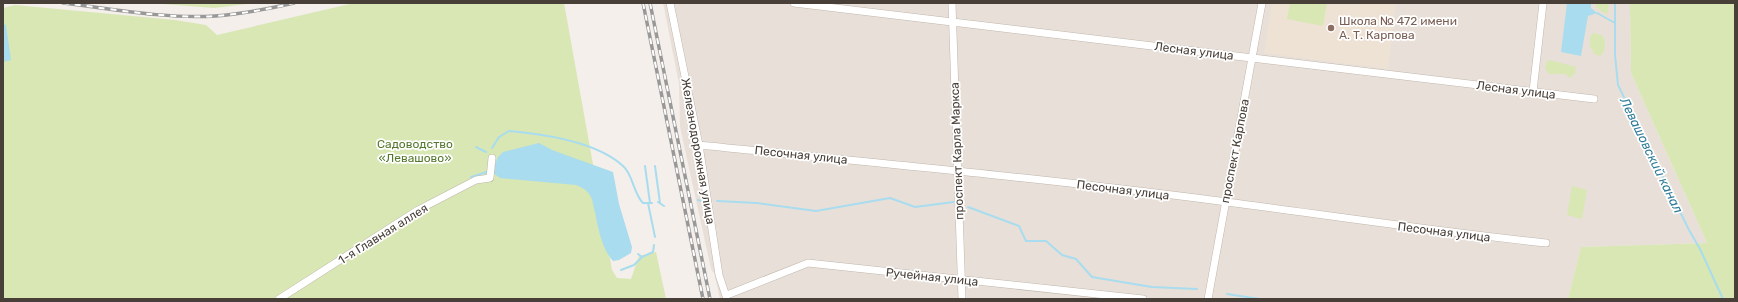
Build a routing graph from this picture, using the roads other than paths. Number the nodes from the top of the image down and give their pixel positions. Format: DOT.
graph roads {
  1 [pos="670,3"];
  2 [pos="794,3"];
  3 [pos="952,3"];
  4 [pos="1262,3"];
  5 [pos="1543,3"];
  6 [pos="952,23"];
  7 [pos="1253,58"];
  8 [pos="1533,91"];
  9 [pos="1594,99"];
  10 [pos="698,145"];
  11 [pos="492,158"];
  12 [pos="958,171"];
  13 [pos="1226,202"];
  14 [pos="1546,243"];
  15 [pos="961,280"];
  16 [pos="727,297"];
  17 [pos="279,299"];
  18 [pos="962,299"];
  19 [pos="1143,299"];
  20 [pos="1208,299"];
  1 -- 10 [label="street, Железнодорожная улица"];
  2 -- 6 [label="street, Лесная улица"];
  3 -- 6 [label="street, проспект Карла Маркса"];
  4 -- 7 [label="street, проспект Карпова"];
  5 -- 8 [label="street"];
  6 -- 7 [label="street, Лесная улица"];
  6 -- 12 [label="street, проспект Карла Маркса"];
  7 -- 8 [label="street, Лесная улица"];
  7 -- 13 [label="street, проспект Карпова"];
  8 -- 9 [label="street, Лесная улица"];
  10 -- 12 [label="street, Песочная улица"];
  10 -- 16 [label="street, Железнодорожная улица"];
  11 -- 17 [label="street, 1-я Главная аллея"];
  12 -- 13 [label="street, Песочная улица"];
  12 -- 15 [label="street, проспект Карла Маркса"];
  13 -- 14 [label="street, Песочная улица"];
  13 -- 20 [label="street, проспект Карпова"];
  15 -- 16 [label="street, Ручейная улица"];
  15 -- 18 [label="street, проспект Карла Маркса"];
  15 -- 19 [label="street, Ручейная улица"];
}
